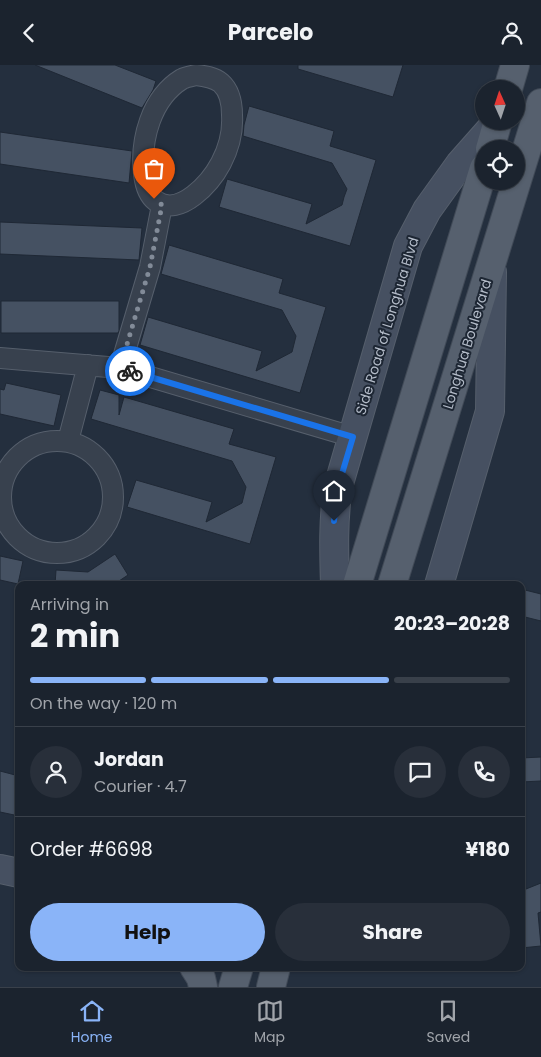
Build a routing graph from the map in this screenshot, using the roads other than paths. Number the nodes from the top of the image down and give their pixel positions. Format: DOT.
graph roads {
  1 [pos="515,65"];
  2 [pos="511,80"];
  3 [pos="541,103"];
  4 [pos="490,130"];
  5 [pos="477,190"];
  6 [pos="162,205"];
  7 [pos="492,261"];
  8 [pos="0,358"];
  9 [pos="88,365"];
  10 [pos="120,368"];
  11 [pos="353,437"];
  12 [pos="68,441"];
  13 [pos="335,581"];
  14 [pos="358,581"];
  15 [pos="393,581"];
  16 [pos="440,581"];
  17 [pos="0,869"];
  18 [pos="15,872"];
  19 [pos="0,887"];
  20 [pos="15,891"];
  21 [pos="197,971"];
  22 [pos="238,971"];
  23 [pos="275,971"];
  24 [pos="203,987"];
  25 [pos="233,987"];
  26 [pos="271,987"];
  1 -- 2 [label="main road"];
  3 -- 7 [label="main road, Longhua Boulevard"];
  4 -- 11 [label="main road, Side Road of Longhua Blvd"];
  5 -- 14 [label="main road"];
  6 -- 6 [label="street"];
  6 -- 10 [label="street"];
  7 -- 15 [label="main road, Longhua Boulevard"];
  7 -- 16 [label="main road"];
  8 -- 9 [label="street"];
  9 -- 10 [label="street"];
  9 -- 12 [label="street"];
  10 -- 11 [label="street"];
  11 -- 13 [label="main road, Side Road of Longhua Blvd"];
  12 -- 12 [label="street"];
  17 -- 18 [label="main road"];
  19 -- 20 [label="main road"];
  21 -- 24 [label="main road"];
  22 -- 25 [label="main road"];
  23 -- 26 [label="main road"];
}
